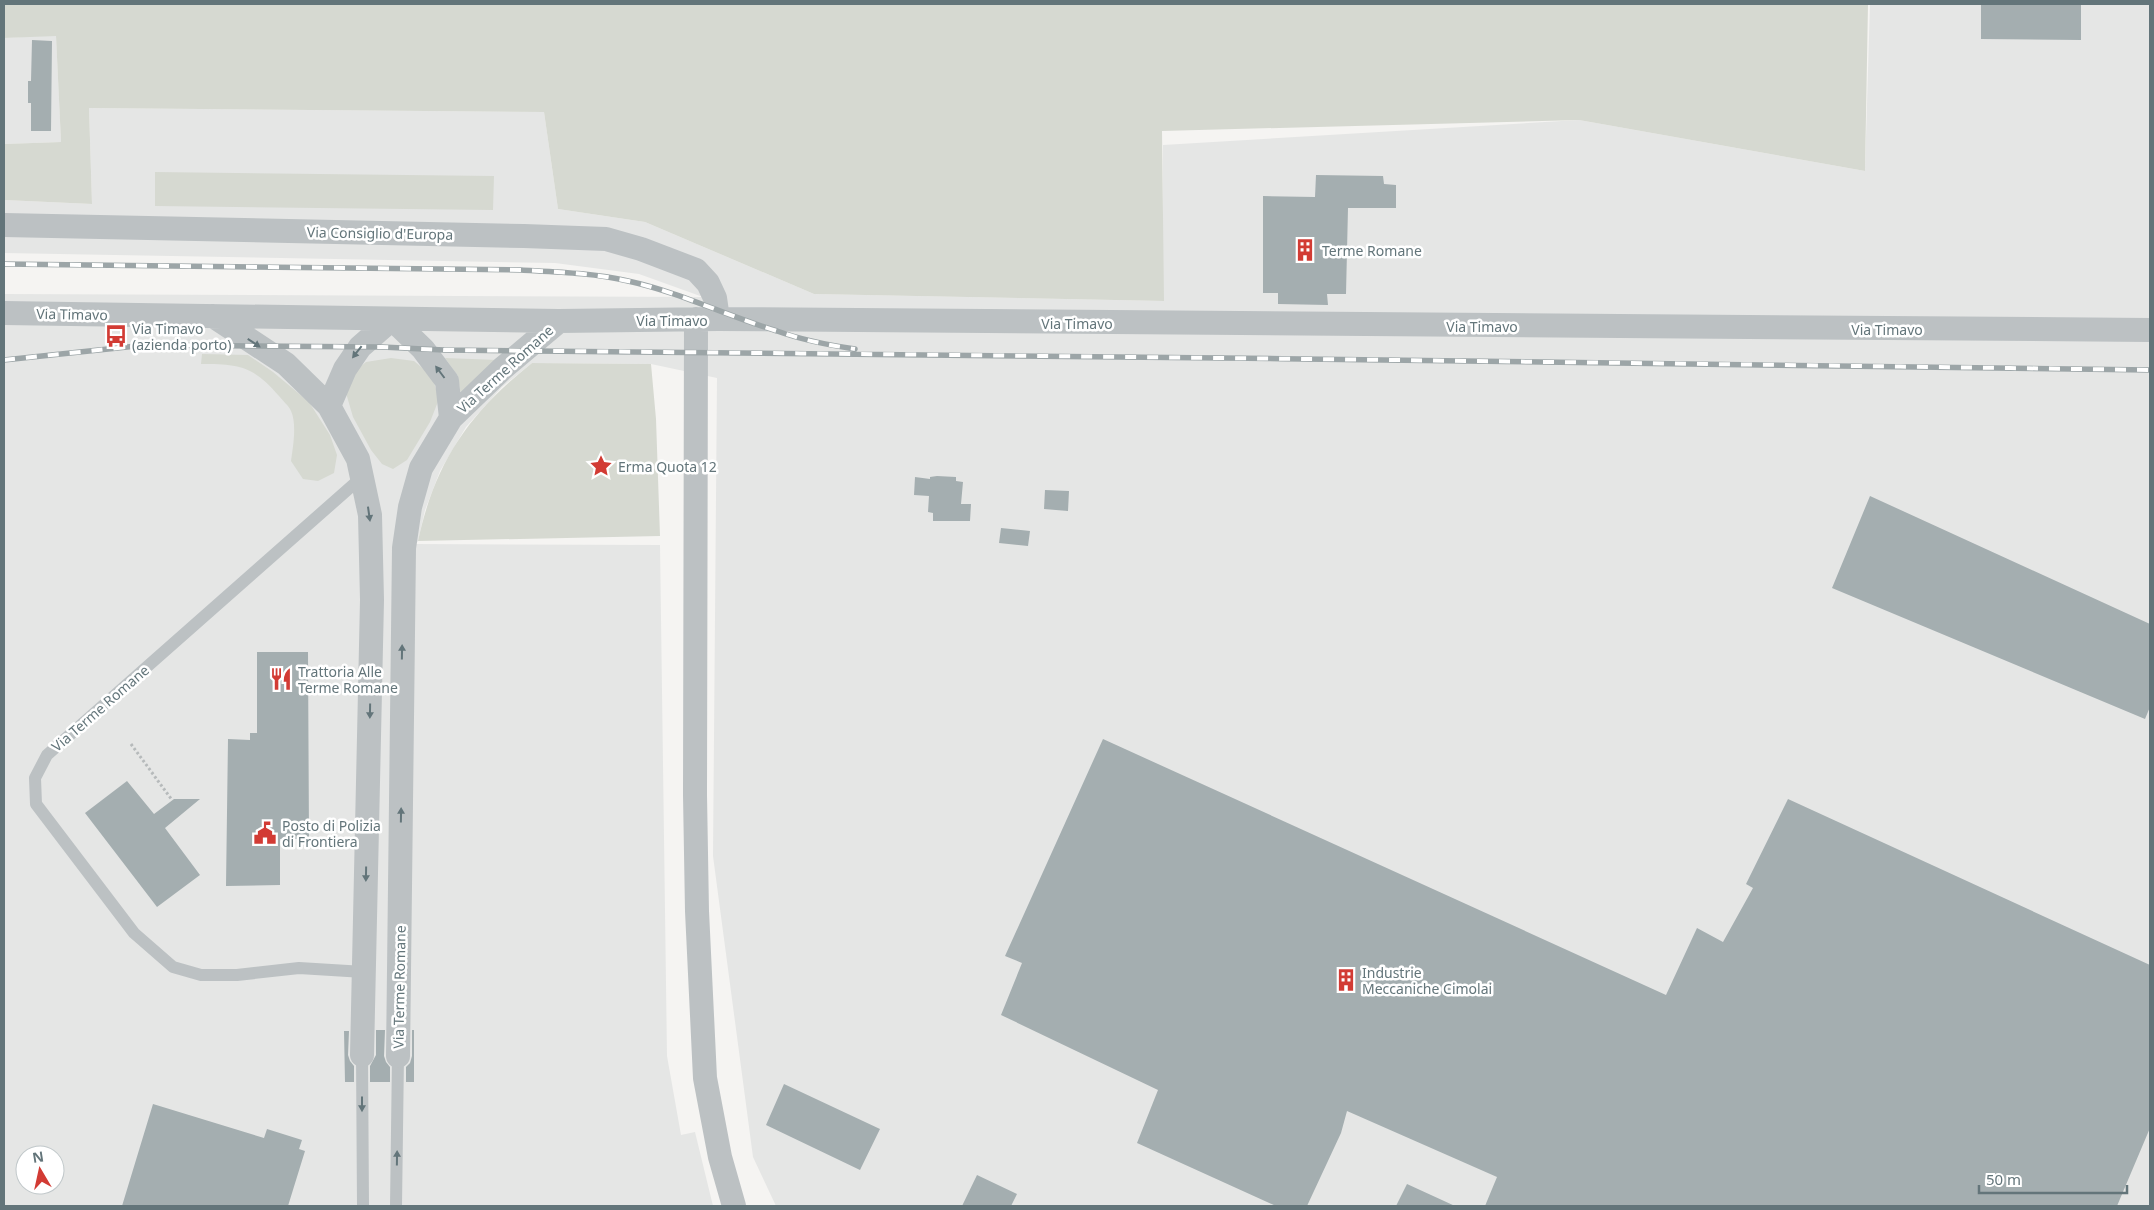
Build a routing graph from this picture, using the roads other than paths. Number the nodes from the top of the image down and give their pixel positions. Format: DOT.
graph roads {
  1 [pos="4,225"];
  2 [pos="4,313"];
  3 [pos="213,316"];
  4 [pos="392,319"];
  5 [pos="707,319"];
  6 [pos="559,321"];
  7 [pos="2150,330"];
  8 [pos="329,406"];
  9 [pos="451,418"];
  10 [pos="362,477"];
  11 [pos="364,972"];
  12 [pos="362,1055"];
  13 [pos="398,1056"];
  14 [pos="362,1206"];
  15 [pos="396,1206"];
  16 [pos="734,1206"];
  1 -- 5 [label="street, Via Consiglio d'Europa"];
  2 -- 3 [label="street, Via Timavo"];
  3 -- 4 [label="street, Via Timavo"];
  3 -- 8 [label="street, one-way"];
  4 -- 6 [label="street, Via Timavo"];
  4 -- 8 [label="street, one-way"];
  9 -- 4 [label="street, Via Terme Romane, one-way"];
  5 -- 6 [label="street, Via Timavo"];
  5 -- 7 [label="street, Via Timavo"];
  5 -- 16 [label="street, Via Consiglio d'Europa"];
  6 -- 9 [label="street, Via Terme Romane"];
  8 -- 10 [label="street"];
  13 -- 9 [label="street, Via Terme Romane, one-way"];
  10 -- 11 [label="street, one-way"];
  10 -- 11 [label="lane, Via Terme Romane"];
  11 -- 12 [label="street"];
  12 -- 14 [label="lane, one-way"];
  15 -- 13 [label="lane, one-way"];
}
